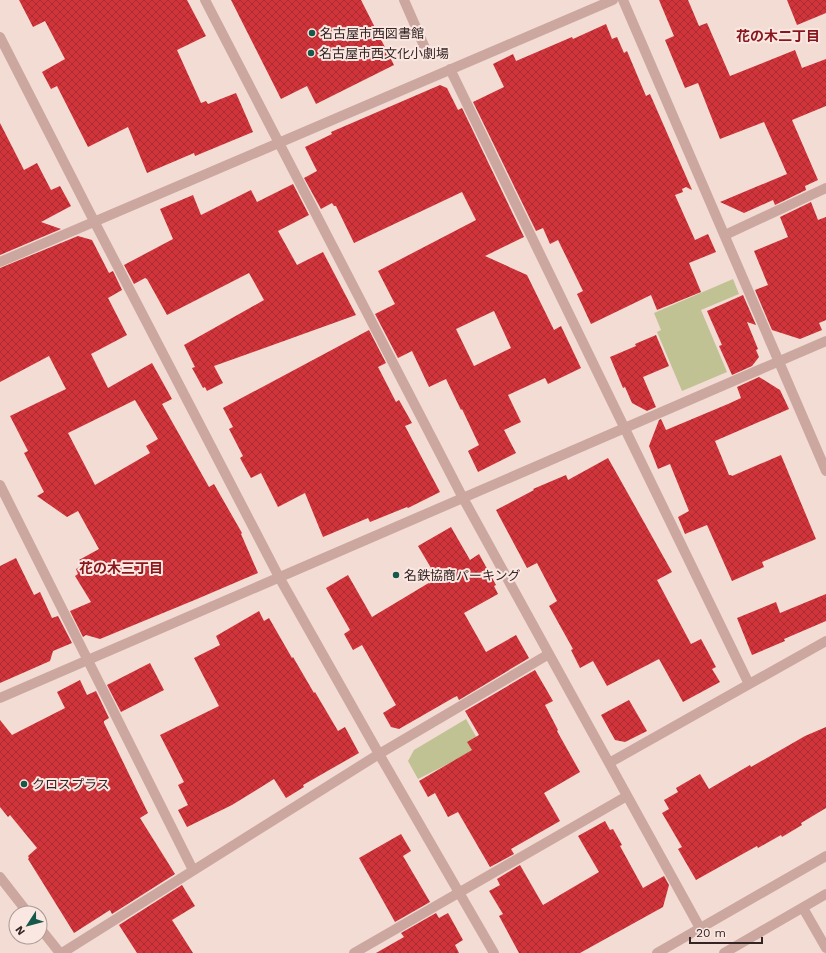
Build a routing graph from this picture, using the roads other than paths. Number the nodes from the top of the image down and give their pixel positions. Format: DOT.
graph roads {
  1 [pos="204,0"];
  2 [pos="404,0"];
  3 [pos="613,0"];
  4 [pos="623,0"];
  5 [pos="0,37"];
  6 [pos="425,48"];
  7 [pos="450,69"];
  8 [pos="279,142"];
  9 [pos="826,188"];
  10 [pos="94,222"];
  11 [pos="725,235"];
  12 [pos="0,262"];
  13 [pos="826,341"];
  14 [pos="779,362"];
  15 [pos="625,428"];
  16 [pos="826,471"];
  17 [pos="0,485"];
  18 [pos="463,498"];
  19 [pos="280,577"];
  20 [pos="826,641"];
  21 [pos="549,654"];
  22 [pos="88,660"];
  23 [pos="749,684"];
  24 [pos="0,698"];
  25 [pos="379,754"];
  26 [pos="609,763"];
  27 [pos="627,796"];
  28 [pos="826,856"];
  29 [pos="193,870"];
  30 [pos="0,877"];
  31 [pos="460,892"];
  32 [pos="826,894"];
  33 [pos="22,905"];
  34 [pos="803,908"];
  35 [pos="700,928"];
  36 [pos="48,938"];
  37 [pos="826,948"];
  38 [pos="61,953"];
  39 [pos="354,953"];
  40 [pos="494,953"];
  41 [pos="657,953"];
  42 [pos="724,953"];
  1 -- 8 [label="street"];
  2 -- 6 [label="street"];
  3 -- 7 [label="street"];
  4 -- 11 [label="street"];
  5 -- 10 [label="street"];
  7 -- 8 [label="street"];
  7 -- 15 [label="street"];
  8 -- 10 [label="street"];
  8 -- 18 [label="street"];
  9 -- 11 [label="street"];
  10 -- 12 [label="street"];
  10 -- 19 [label="street"];
  11 -- 14 [label="street"];
  13 -- 14 [label="street"];
  14 -- 15 [label="street"];
  14 -- 16 [label="street"];
  15 -- 18 [label="street"];
  15 -- 23 [label="street"];
  17 -- 22 [label="street"];
  18 -- 19 [label="street"];
  18 -- 21 [label="street"];
  19 -- 22 [label="street"];
  19 -- 25 [label="street"];
  20 -- 23 [label="street"];
  21 -- 25 [label="street"];
  21 -- 26 [label="street"];
  22 -- 24 [label="street"];
  22 -- 29 [label="street"];
  23 -- 26 [label="street"];
  25 -- 29 [label="street"];
  25 -- 31 [label="street"];
  26 -- 27 [label="street"];
  27 -- 31 [label="street"];
  27 -- 35 [label="street"];
  28 -- 35 [label="street"];
  29 -- 38 [label="street"];
  30 -- 33 [label="street"];
  31 -- 39 [label="street"];
  31 -- 40 [label="street"];
  32 -- 34 [label="street"];
  34 -- 37 [label="street"];
  34 -- 42 [label="street"];
  35 -- 41 [label="street"];
  36 -- 38 [label="street"];
}
